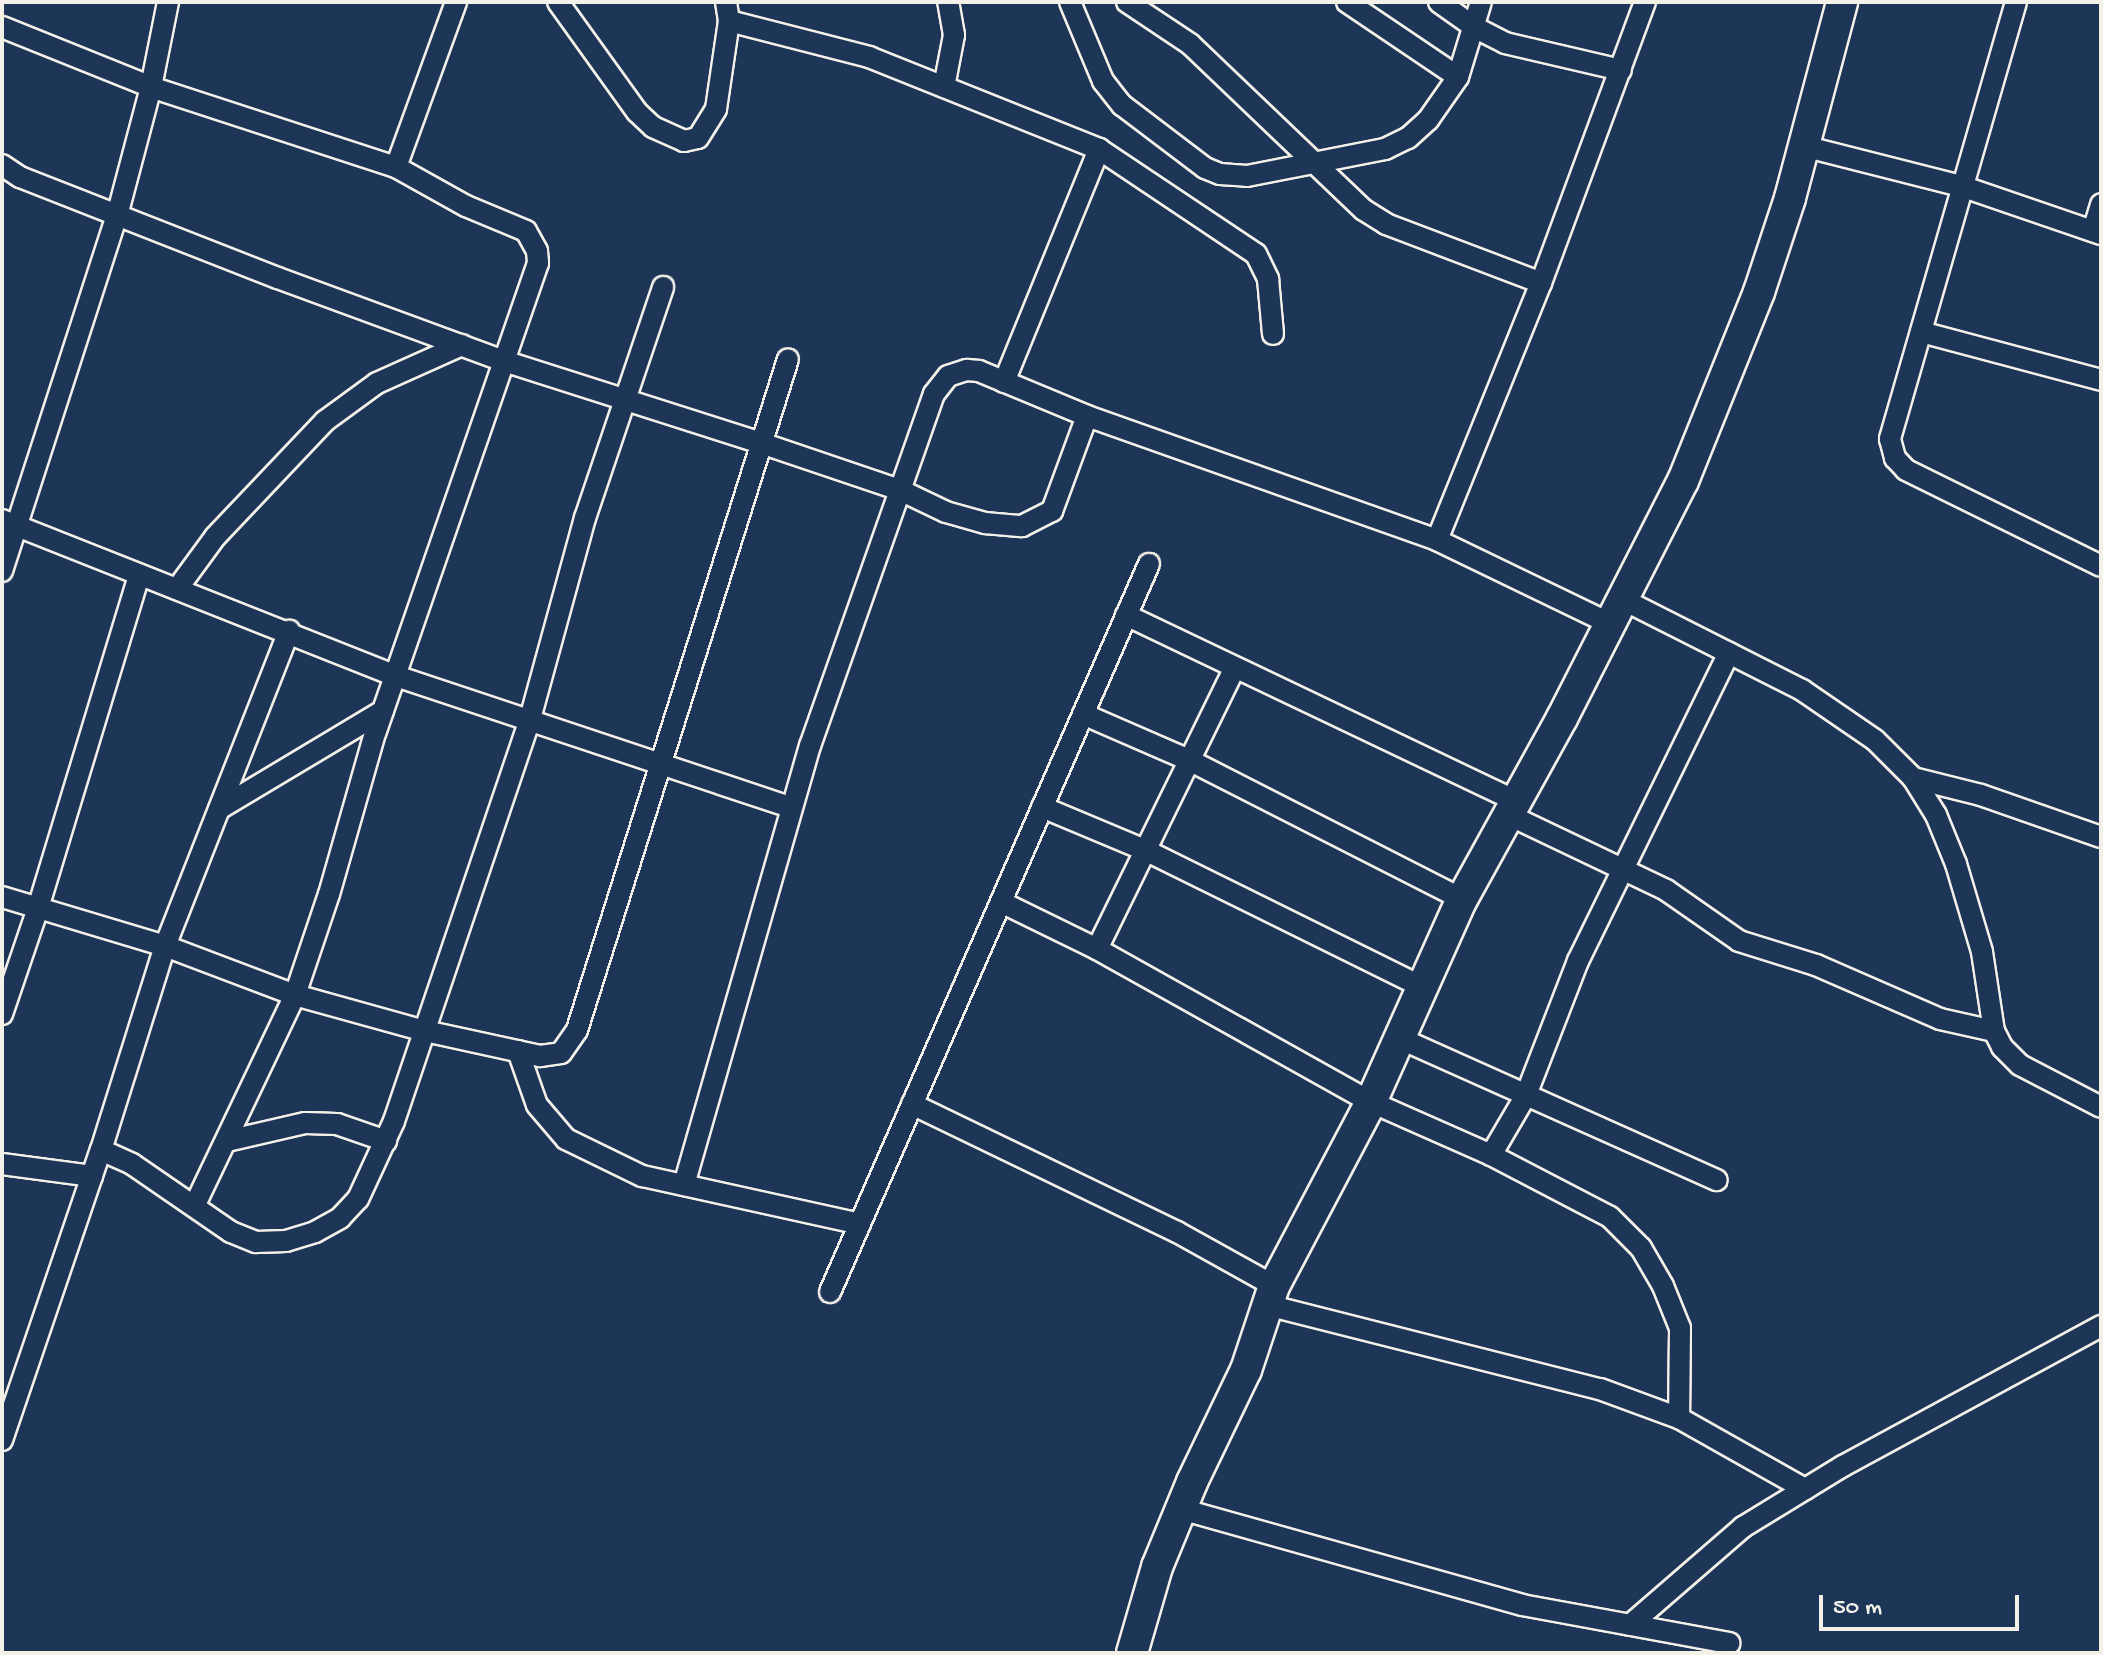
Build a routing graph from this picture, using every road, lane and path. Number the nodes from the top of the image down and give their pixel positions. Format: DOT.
graph roads {
  1 [pos="168,2"];
  2 [pos="456,2"];
  3 [pos="558,2"];
  4 [pos="948,2"];
  5 [pos="1070,2"];
  6 [pos="1127,2"];
  7 [pos="1347,2"];
  8 [pos="1439,2"];
  9 [pos="1481,2"];
  10 [pos="1645,2"];
  11 [pos="1842,2"];
  12 [pos="2016,2"];
  13 [pos="728,12"];
  14 [pos="2,27"];
  15 [pos="1474,27"];
  16 [pos="1621,70"];
  17 [pos="1458,77"];
  18 [pos="151,87"];
  19 [pos="944,87"];
  20 [pos="1803,146"];
  21 [pos="1099,149"];
  22 [pos="2,165"];
  23 [pos="1315,165"];
  24 [pos="396,167"];
  25 [pos="1961,186"];
  26 [pos="2101,204"];
  27 [pos="118,212"];
  28 [pos="2097,232"];
  29 [pos="1541,283"];
  30 [pos="663,287"];
  31 [pos="1921,332"];
  32 [pos="1273,334"];
  33 [pos="462,345"];
  34 [pos="788,359"];
  35 [pos="504,361"];
  36 [pos="2101,380"];
  37 [pos="1004,382"];
  38 [pos="627,401"];
  39 [pos="1087,416"];
  40 [pos="761,443"];
  41 [pos="900,490"];
  42 [pos="10,523"];
  43 [pos="1437,540"];
  44 [pos="1149,564"];
  45 [pos="2101,566"];
  46 [pos="2,571"];
  47 [pos="139,575"];
  48 [pos="177,589"];
  49 [pos="1616,611"];
  50 [pos="1126,615"];
  51 [pos="289,631"];
  52 [pos="1729,653"];
  53 [pos="1234,669"];
  54 [pos="396,676"];
  55 [pos="383,711"];
  56 [pos="1083,714"];
  57 [pos="530,719"];
  58 [pos="1189,760"];
  59 [pos="662,767"];
  60 [pos="1913,778"];
  61 [pos="1042,807"];
  62 [pos="792,808"];
  63 [pos="1512,808"];
  64 [pos="219,809"];
  65 [pos="2101,837"];
  66 [pos="1145,850"];
  67 [pos="1622,869"];
  68 [pos="2,897"];
  69 [pos="1462,899"];
  70 [pos="1001,902"];
  71 [pos="38,908"];
  72 [pos="165,946"];
  73 [pos="1097,949"];
  74 [pos="1422,987"];
  75 [pos="295,995"];
  76 [pos="2,1014"];
  77 [pos="425,1031"];
  78 [pos="1994,1031"];
  79 [pos="1399,1038"];
  80 [pos="518,1051"];
  81 [pos="1526,1095"];
  82 [pos="1371,1102"];
  83 [pos="912,1104"];
  84 [pos="2101,1107"];
  85 [pos="227,1141"];
  86 [pos="386,1141"];
  87 [pos="101,1150"];
  88 [pos="1491,1155"];
  89 [pos="2,1164"];
  90 [pos="92,1176"];
  91 [pos="1717,1180"];
  92 [pos="684,1185"];
  93 [pos="195,1205"];
  94 [pos="860,1224"];
  95 [pos="830,1292"];
  96 [pos="1270,1296"];
  97 [pos="2101,1326"];
  98 [pos="1679,1418"];
  99 [pos="4,1426"];
  100 [pos="1805,1489"];
  101 [pos="1181,1509"];
  102 [pos="1630,1625"];
  103 [pos="1730,1643"];
  104 [pos="1132,1653"];
  1 -- 18 [label="street"];
  2 -- 24 [label="street"];
  3 -- 13 [label="street"];
  4 -- 19 [label="street"];
  5 -- 23 [label="street"];
  6 -- 23 [label="street"];
  7 -- 17 [label="street"];
  8 -- 15 [label="street"];
  9 -- 15 [label="street"];
  10 -- 16 [label="street"];
  11 -- 20 [label="street"];
  12 -- 25 [label="street"];
  13 -- 19 [label="street"];
  14 -- 18 [label="street"];
  15 -- 16 [label="street"];
  15 -- 17 [label="street"];
  16 -- 29 [label="street"];
  17 -- 23 [label="street"];
  18 -- 24 [label="street"];
  18 -- 27 [label="street"];
  19 -- 21 [label="street"];
  20 -- 25 [label="street"];
  20 -- 49 [label="street"];
  21 -- 32 [label="street"];
  21 -- 37 [label="street"];
  22 -- 27 [label="street"];
  23 -- 29 [label="street"];
  24 -- 35 [label="street"];
  25 -- 28 [label="street"];
  25 -- 31 [label="street"];
  26 -- 28 [label="street"];
  27 -- 33 [label="street"];
  27 -- 42 [label="street"];
  29 -- 43 [label="street"];
  30 -- 38 [label="street"];
  31 -- 36 [label="street"];
  31 -- 45 [label="street"];
  33 -- 35 [label="street"];
  33 -- 48 [label="street"];
  34 -- 40 [label="street"];
  35 -- 38 [label="street"];
  35 -- 54 [label="street"];
  37 -- 39 [label="street"];
  37 -- 41 [label="street"];
  38 -- 40 [label="street"];
  38 -- 57 [label="street"];
  39 -- 41 [label="street"];
  39 -- 43 [label="street"];
  40 -- 41 [label="street"];
  40 -- 59 [label="street"];
  41 -- 62 [label="street"];
  42 -- 46 [label="street"];
  42 -- 47 [label="street"];
  43 -- 49 [label="street"];
  44 -- 50 [label="street"];
  47 -- 48 [label="street"];
  47 -- 71 [label="street"];
  48 -- 51 [label="street"];
  49 -- 52 [label="street"];
  49 -- 63 [label="street"];
  50 -- 53 [label="street"];
  50 -- 56 [label="street"];
  51 -- 54 [label="street"];
  51 -- 64 [label="street"];
  52 -- 60 [label="street"];
  52 -- 67 [label="street"];
  53 -- 58 [label="street"];
  53 -- 63 [label="street"];
  54 -- 55 [label="street"];
  54 -- 57 [label="street"];
  55 -- 64 [label="street"];
  55 -- 75 [label="street"];
  56 -- 58 [label="street"];
  56 -- 61 [label="street"];
  57 -- 59 [label="street"];
  57 -- 77 [label="street"];
  58 -- 66 [label="street"];
  58 -- 69 [label="street"];
  59 -- 62 [label="street"];
  59 -- 80 [label="street"];
  60 -- 65 [label="street"];
  60 -- 78 [label="street"];
  61 -- 66 [label="street"];
  61 -- 70 [label="street"];
  62 -- 92 [label="street"];
  63 -- 67 [label="street"];
  63 -- 69 [label="street"];
  64 -- 72 [label="street"];
  66 -- 73 [label="street"];
  66 -- 74 [label="street"];
  67 -- 78 [label="street"];
  67 -- 81 [label="street"];
  68 -- 71 [label="street"];
  69 -- 74 [label="street"];
  70 -- 73 [label="street"];
  70 -- 83 [label="street"];
  71 -- 72 [label="street"];
  71 -- 76 [label="street"];
  72 -- 75 [label="street"];
  72 -- 87 [label="street"];
  73 -- 82 [label="street"];
  74 -- 79 [label="street"];
  75 -- 77 [label="street"];
  75 -- 85 [label="street"];
  77 -- 80 [label="street"];
  77 -- 86 [label="street"];
  78 -- 84 [label="street"];
  79 -- 81 [label="street"];
  79 -- 82 [label="street"];
  80 -- 92 [label="street"];
  81 -- 88 [label="street"];
  81 -- 91 [label="street"];
  82 -- 88 [label="street"];
  82 -- 96 [label="street"];
  83 -- 94 [label="street"];
  83 -- 96 [label="street"];
  85 -- 86 [label="street"];
  85 -- 93 [label="street"];
  86 -- 93 [label="street"];
  87 -- 90 [label="street"];
  87 -- 93 [label="street"];
  88 -- 98 [label="street"];
  89 -- 90 [label="street"];
  90 -- 99 [label="street"];
  92 -- 94 [label="street"];
  94 -- 95 [label="street"];
  96 -- 98 [label="street"];
  96 -- 101 [label="street"];
  97 -- 100 [label="street"];
  98 -- 100 [label="street"];
  100 -- 102 [label="street"];
  101 -- 102 [label="street"];
  101 -- 104 [label="street"];
  102 -- 103 [label="street"];
}
